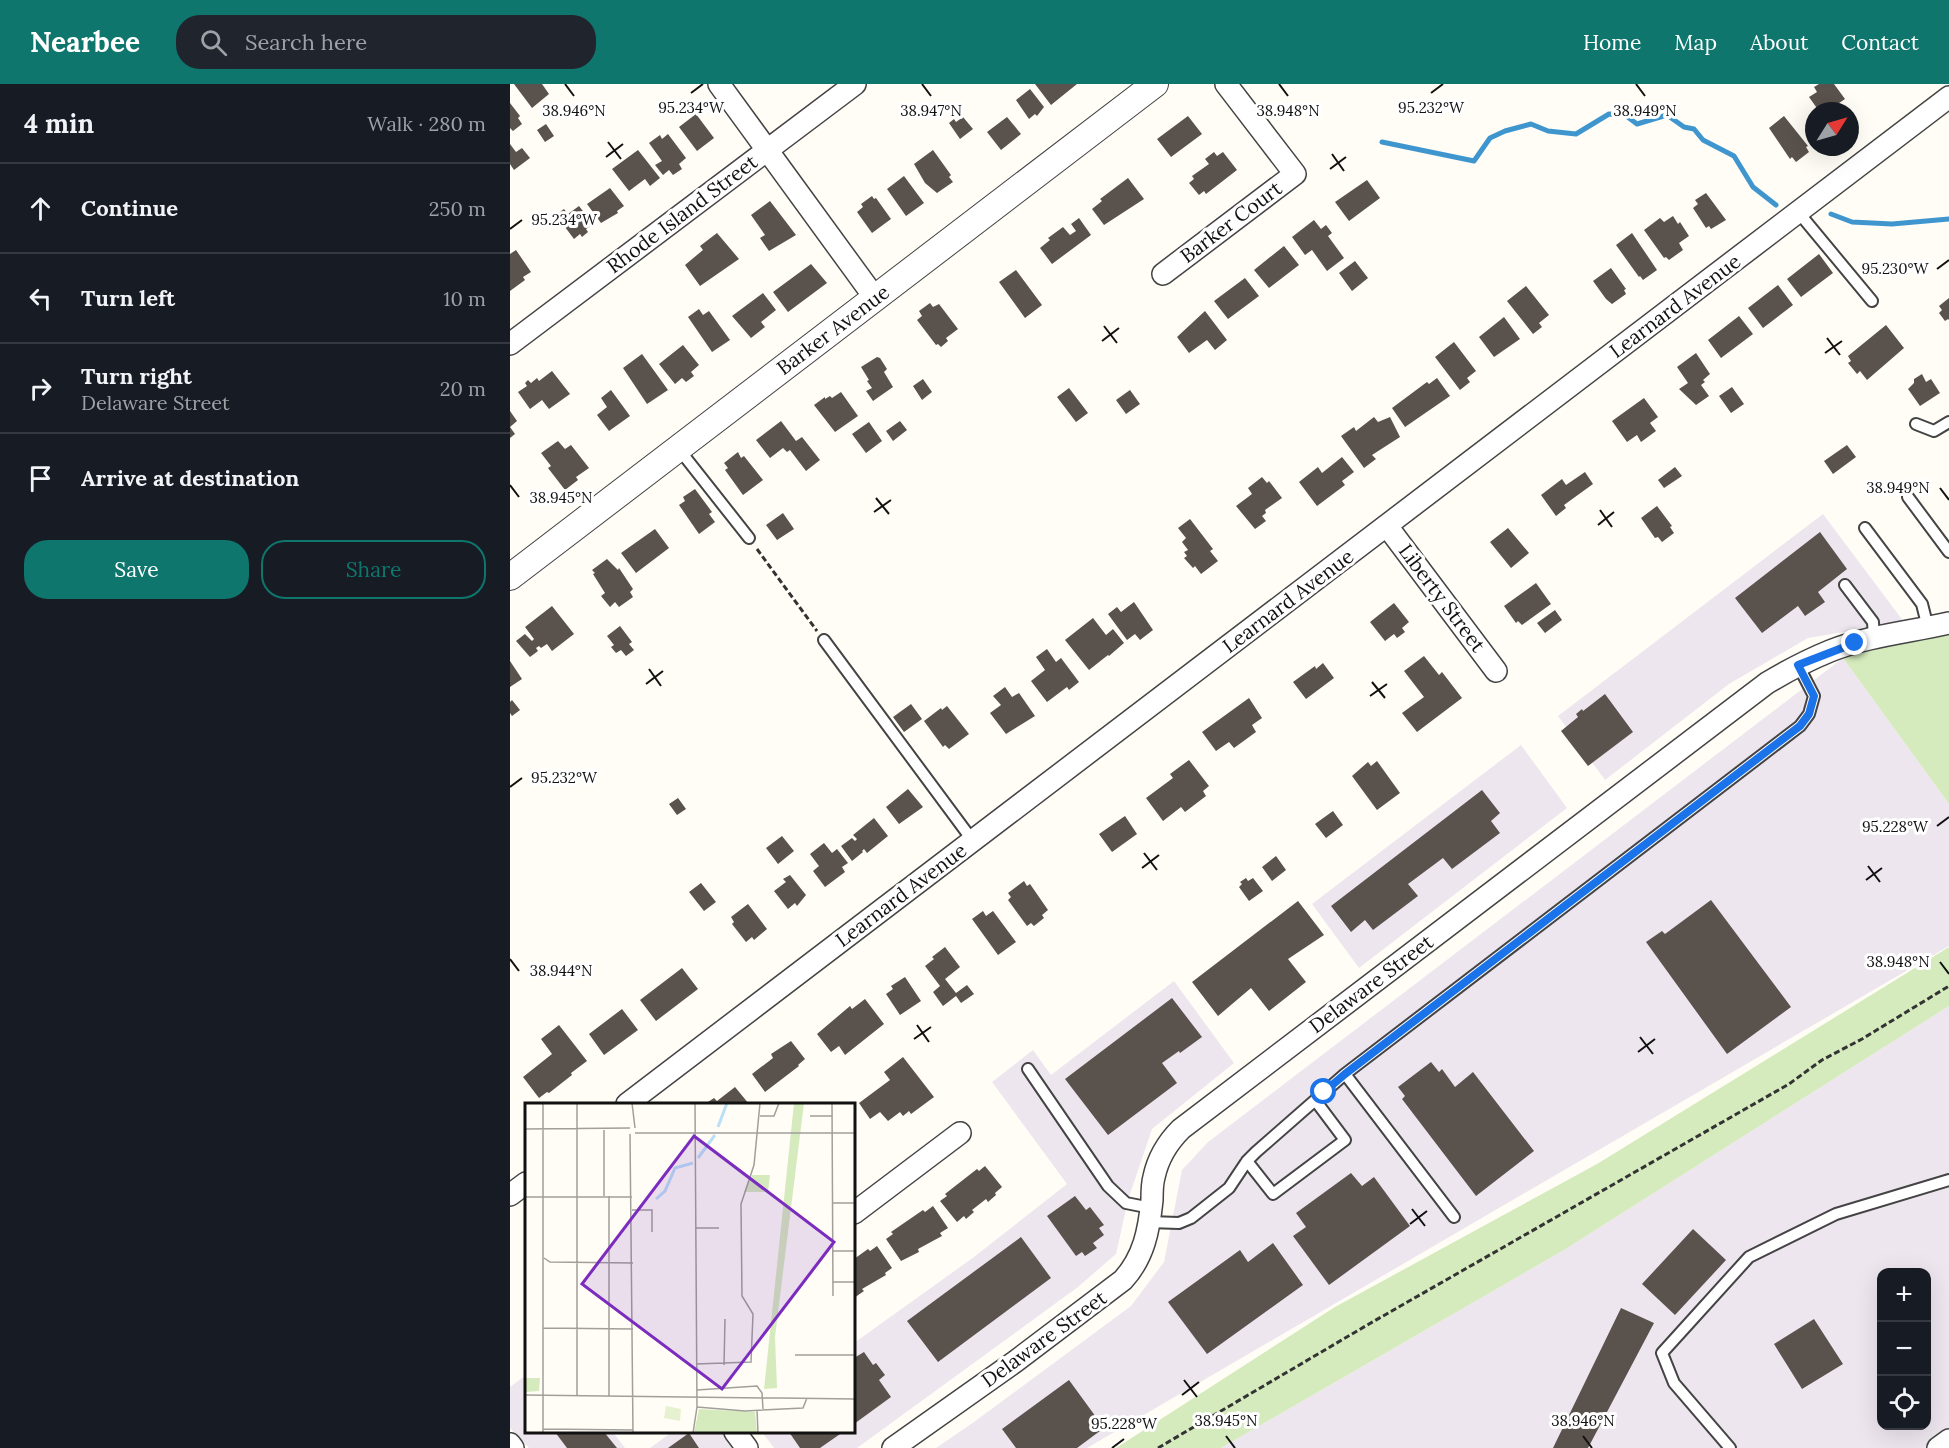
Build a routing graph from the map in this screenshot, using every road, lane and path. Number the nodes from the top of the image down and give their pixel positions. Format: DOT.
graph roads {
  1 [pos="719,84"];
  2 [pos="855,84"];
  3 [pos="1155,84"];
  4 [pos="1226,84"];
  5 [pos="1949,97"];
  6 [pos="767,150"];
  7 [pos="1799,213"];
  8 [pos="1163,274"];
  9 [pos="875,298"];
  10 [pos="1872,301"];
  11 [pos="510,344"];
  12 [pos="1949,422"];
  13 [pos="1916,424"];
  14 [pos="678,448"];
  15 [pos="1908,497"];
  16 [pos="1387,526"];
  17 [pos="1865,528"];
  18 [pos="749,538"];
  19 [pos="1949,552"];
  20 [pos="510,577"];
  21 [pos="1845,585"];
  22 [pos="1949,623"];
  23 [pos="1928,628"];
  24 [pos="1874,639"];
  25 [pos="824,640"];
  26 [pos="1798,665"];
  27 [pos="1496,671"];
  28 [pos="973,841"];
  29 [pos="1949,986"];
  30 [pos="1028,1069"];
  31 [pos="1345,1074"];
  32 [pos="1315,1101"];
  33 [pos="628,1103"];
  34 [pos="960,1133"];
  35 [pos="1247,1161"];
  36 [pos="1949,1180"];
  37 [pos="525,1184"];
  38 [pos="510,1195"];
  39 [pos="855,1212"];
  40 [pos="1150,1215"];
  41 [pos="1454,1217"];
  42 [pos="736,1433"];
  43 [pos="1949,1440"];
  44 [pos="510,1444"];
  45 [pos="513,1448"];
  46 [pos="747,1448"];
  47 [pos="893,1448"];
  48 [pos="1158,1448"];
  49 [pos="1730,1448"];
  50 [pos="1938,1448"];
  1 -- 6 [label="street"];
  2 -- 6 [label="street, Rhode Island Street"];
  3 -- 9 [label="street, Barker Avenue"];
  4 -- 8 [label="street, Barker Court"];
  5 -- 7 [label="street, Learnard Avenue"];
  6 -- 9 [label="street"];
  6 -- 11 [label="street, Rhode Island Street"];
  7 -- 10 [label="lane"];
  7 -- 16 [label="street, Learnard Avenue"];
  9 -- 14 [label="street, Barker Avenue"];
  12 -- 13 [label="lane"];
  14 -- 18 [label="lane"];
  14 -- 20 [label="street, Barker Avenue"];
  15 -- 19 [label="lane"];
  16 -- 27 [label="street, Liberty Street"];
  16 -- 28 [label="street, Learnard Avenue"];
  17 -- 23 [label="lane"];
  18 -- 25 [label="path"];
  21 -- 24 [label="lane"];
  22 -- 23 [label="street, Delaware Street"];
  23 -- 24 [label="street, Delaware Street"];
  24 -- 26 [label="street, Delaware Street"];
  25 -- 28 [label="lane"];
  26 -- 31 [label="lane"];
  26 -- 40 [label="street, Delaware Street"];
  28 -- 33 [label="street, Learnard Avenue"];
  29 -- 48 [label="path"];
  30 -- 40 [label="lane"];
  31 -- 32 [label="lane"];
  31 -- 41 [label="lane"];
  32 -- 35 [label="lane"];
  32 -- 35 [label="lane"];
  34 -- 39 [label="street"];
  35 -- 40 [label="lane"];
  36 -- 49 [label="lane"];
  37 -- 38 [label="street"];
  40 -- 47 [label="street, Delaware Street"];
  42 -- 46 [label="street"];
  43 -- 50 [label="street"];
  44 -- 45 [label="street"];
}
